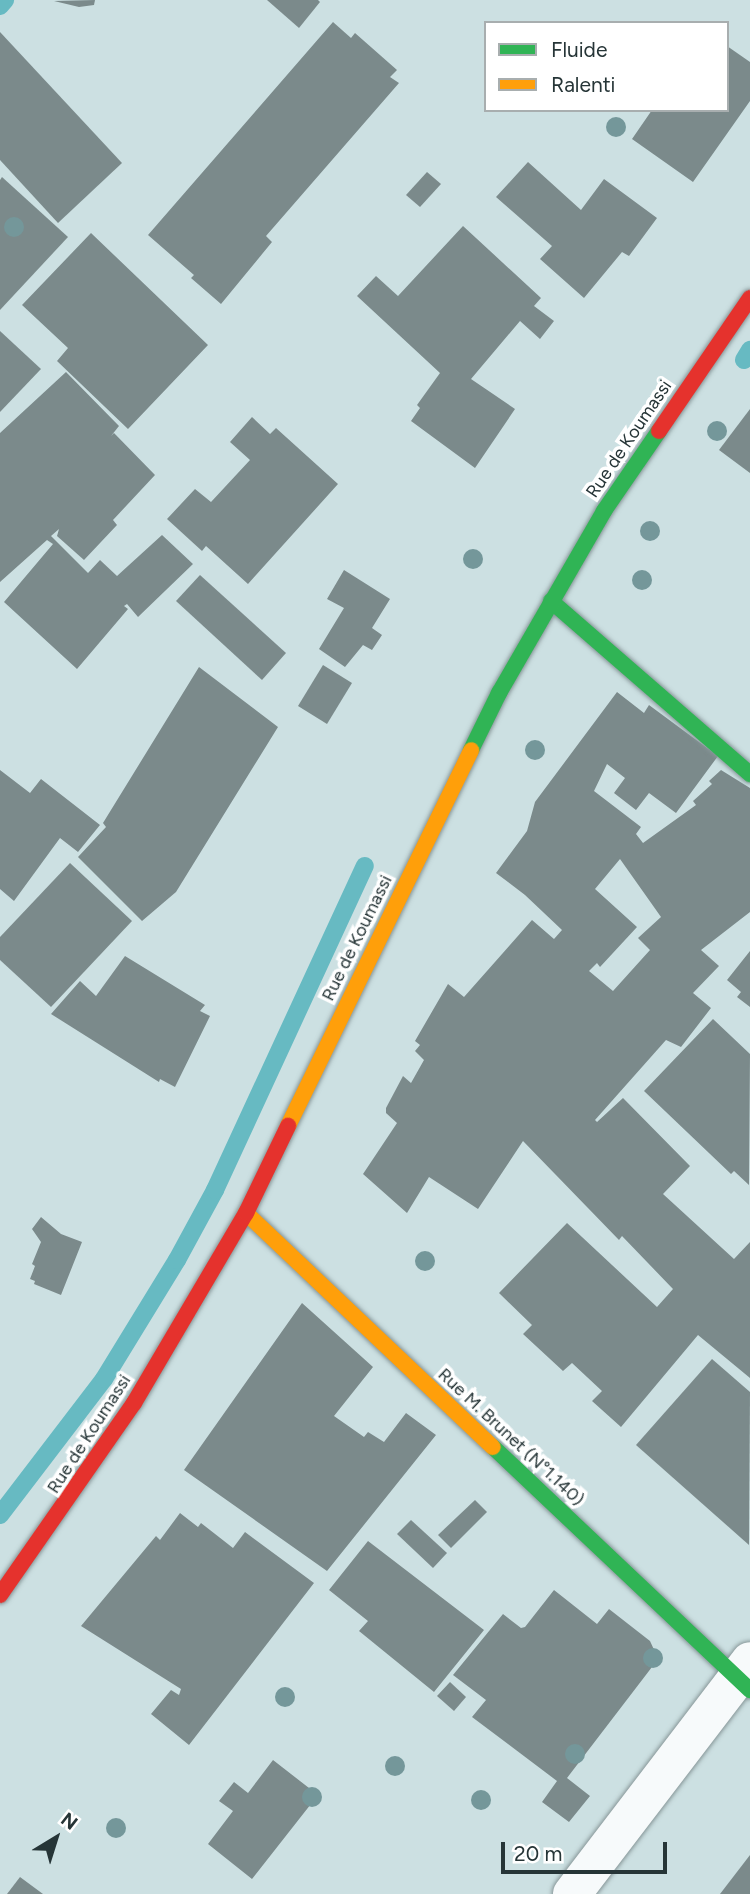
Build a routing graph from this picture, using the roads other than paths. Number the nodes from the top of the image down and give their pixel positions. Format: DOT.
graph roads {
  1 [pos="750,298"];
  2 [pos="551,601"];
  3 [pos="750,774"];
  4 [pos="246,1213"];
  5 [pos="0,1595"];
  6 [pos="746,1676"];
  7 [pos="572,1894"];
  1 -- 2 [label="main road, Rue de Koumassi"];
  2 -- 3 [label="main road"];
  2 -- 4 [label="main road, Rue de Koumassi"];
  4 -- 5 [label="main road, Rue de Koumassi"];
  4 -- 6 [label="main road, Rue M. Brunet (N°1.140)"];
  6 -- 7 [label="street"];
}
